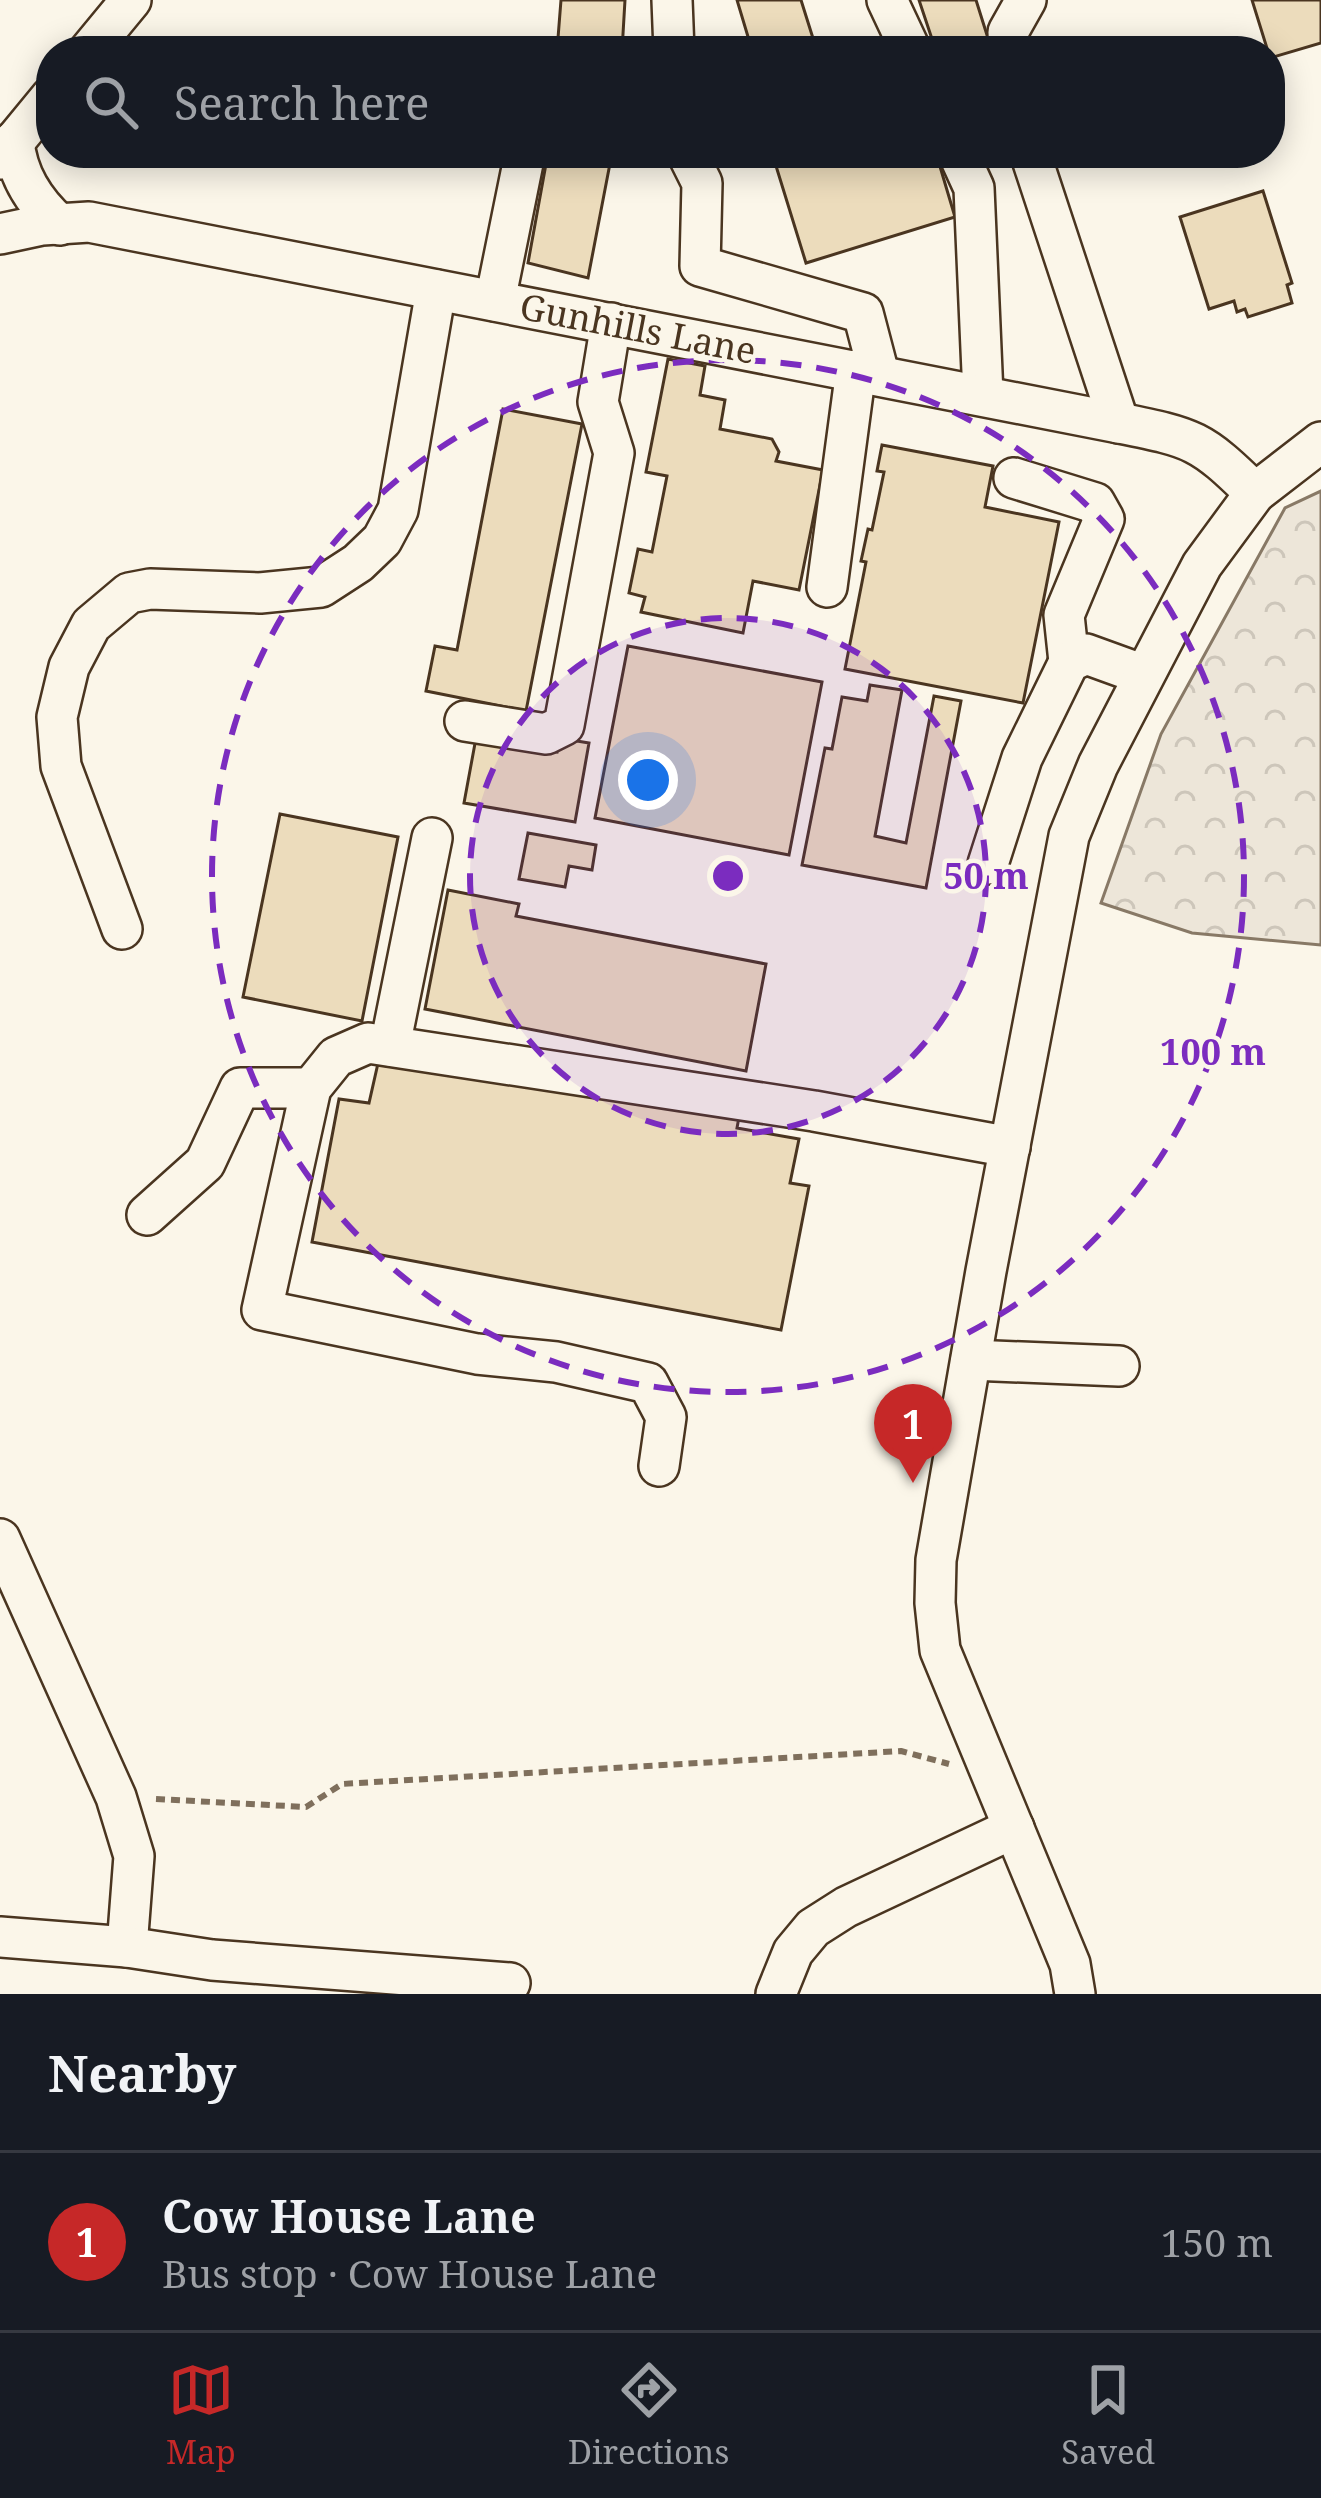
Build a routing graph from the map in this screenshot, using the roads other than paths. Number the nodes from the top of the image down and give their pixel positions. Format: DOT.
graph roads {
  1 [pos="131,0"];
  2 [pos="672,0"];
  3 [pos="887,0"];
  4 [pos="1026,0"];
  5 [pos="101,36"];
  6 [pos="673,36"];
  7 [pos="904,36"];
  8 [pos="1008,36"];
  9 [pos="36,115"];
  10 [pos="7,150"];
  11 [pos="522,168"];
  12 [pos="695,168"];
  13 [pos="965,168"];
  14 [pos="1035,168"];
  15 [pos="60,225"];
  16 [pos="0,234"];
  17 [pos="436,290"];
  18 [pos="495,301"];
  19 [pos="611,323"];
  20 [pos="867,372"];
  21 [pos="983,395"];
  22 [pos="1119,423"];
  23 [pos="1321,442"];
  24 [pos="1014,478"];
  25 [pos="1255,493"];
  26 [pos="827,587"];
  27 [pos="1069,662"];
  28 [pos="1144,675"];
  29 [pos="465,721"];
  30 [pos="432,838"];
  31 [pos="988,864"];
  32 [pos="122,929"];
  33 [pos="390,1046"];
  34 [pos="310,1088"];
  35 [pos="1010,1147"];
  36 [pos="147,1215"];
  37 [pos="971,1360"];
  38 [pos="1119,1366"];
  39 [pos="658,1466"];
  40 [pos="0,1538"];
  41 [pos="1014,1828"];
  42 [pos="0,1937"];
  43 [pos="127,1946"];
  44 [pos="211,1977"];
  45 [pos="510,1983"];
  46 [pos="776,1994"];
  47 [pos="1075,1994"];
  1 -- 5 [label="street"];
  2 -- 6 [label="street"];
  3 -- 7 [label="street"];
  4 -- 8 [label="street"];
  9 -- 10 [label="street"];
  10 -- 15 [label="street"];
  11 -- 18 [label="street"];
  12 -- 20 [label="street"];
  13 -- 21 [label="street"];
  14 -- 22 [label="street"];
  15 -- 16 [label="street, Gunhills Lane"];
  15 -- 17 [label="street, Gunhills Lane"];
  17 -- 18 [label="street, Gunhills Lane"];
  17 -- 32 [label="street"];
  18 -- 19 [label="street, Gunhills Lane"];
  19 -- 20 [label="street, Gunhills Lane"];
  19 -- 29 [label="street"];
  20 -- 21 [label="street, Gunhills Lane"];
  20 -- 26 [label="street"];
  21 -- 22 [label="street, Gunhills Lane"];
  22 -- 25 [label="street, Gunhills Lane"];
  23 -- 25 [label="street"];
  24 -- 27 [label="street"];
  25 -- 28 [label="street"];
  27 -- 28 [label="street"];
  27 -- 31 [label="street"];
  28 -- 35 [label="street"];
  30 -- 33 [label="street"];
  33 -- 34 [label="street"];
  33 -- 35 [label="street"];
  34 -- 36 [label="street"];
  34 -- 39 [label="street"];
  35 -- 37 [label="street"];
  37 -- 38 [label="street"];
  37 -- 41 [label="street"];
  40 -- 43 [label="street"];
  41 -- 46 [label="street"];
  41 -- 47 [label="street"];
  42 -- 43 [label="street"];
  43 -- 44 [label="street"];
  44 -- 45 [label="street"];
}
